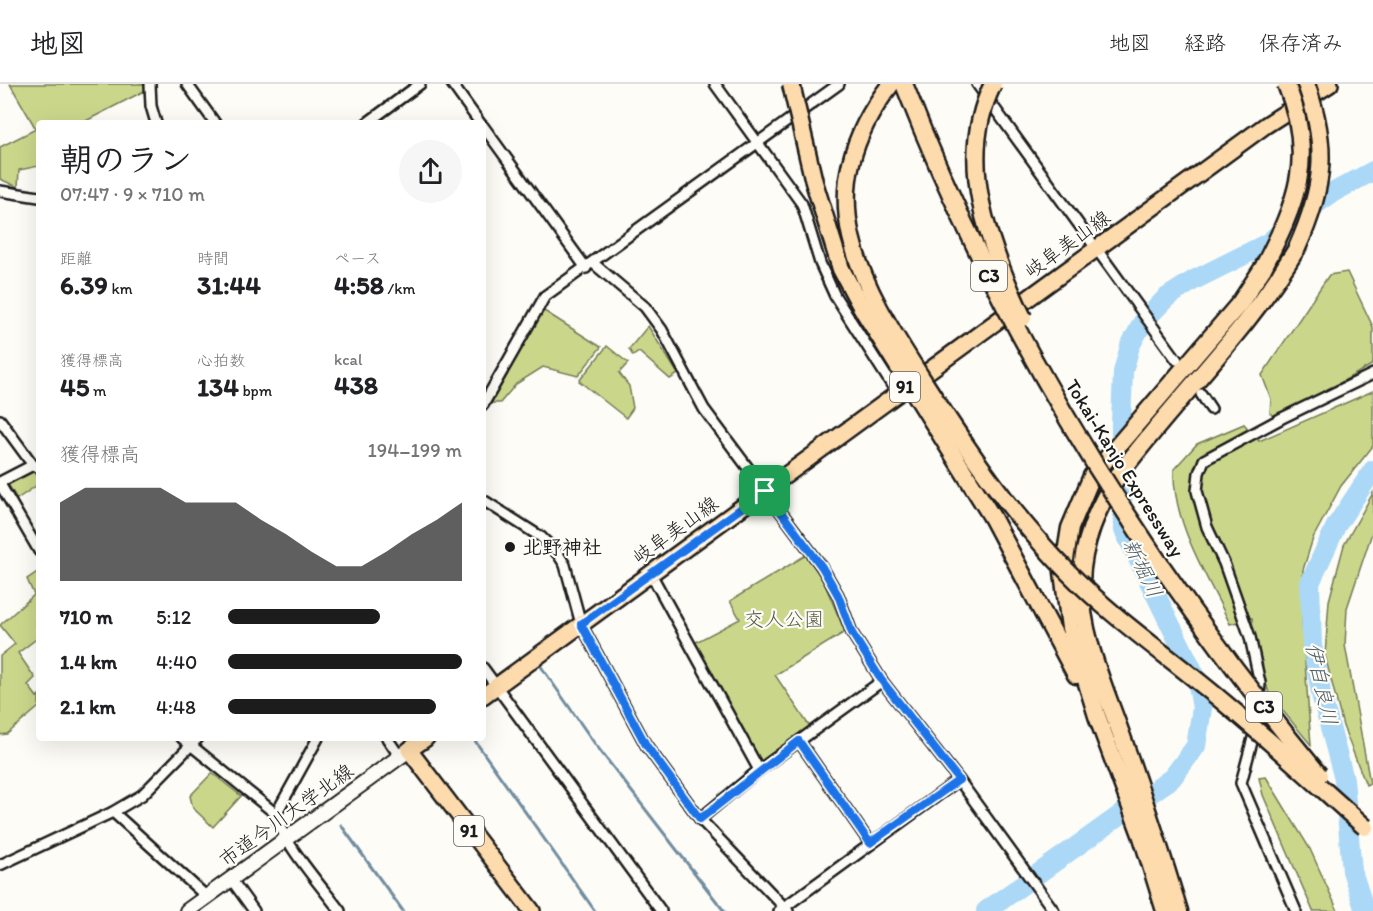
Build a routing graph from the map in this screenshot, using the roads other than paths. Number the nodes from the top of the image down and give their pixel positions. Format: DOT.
graph roads {
  1 [pos="150,84"];
  2 [pos="187,84"];
  3 [pos="420,84"];
  4 [pos="452,84"];
  5 [pos="715,84"];
  6 [pos="791,84"];
  7 [pos="839,84"];
  8 [pos="891,84"];
  9 [pos="904,84"];
  10 [pos="977,84"];
  11 [pos="993,84"];
  12 [pos="1286,84"];
  13 [pos="1306,84"];
  14 [pos="1330,84"];
  15 [pos="155,120"];
  16 [pos="213,120"];
  17 [pos="371,120"];
  18 [pos="478,120"];
  19 [pos="486,130"];
  20 [pos="758,143"];
  21 [pos="0,191"];
  22 [pos="36,196"];
  23 [pos="1096,249"];
  24 [pos="590,265"];
  25 [pos="1177,360"];
  26 [pos="1373,374"];
  27 [pos="897,393"];
  28 [pos="1201,394"];
  29 [pos="486,400"];
  30 [pos="1210,409"];
  31 [pos="0,420"];
  32 [pos="1092,459"];
  33 [pos="36,466"];
  34 [pos="0,483"];
  35 [pos="765,491"];
  36 [pos="486,502"];
  37 [pos="36,546"];
  38 [pos="651,574"];
  39 [pos="581,624"];
  40 [pos="486,672"];
  41 [pos="882,681"];
  42 [pos="496,686"];
  43 [pos="486,694"];
  44 [pos="1097,716"];
  45 [pos="185,741"];
  46 [pos="195,741"];
  47 [pos="316,741"];
  48 [pos="390,741"];
  49 [pos="422,741"];
  50 [pos="799,741"];
  51 [pos="190,747"];
  52 [pos="404,753"];
  53 [pos="759,770"];
  54 [pos="1129,779"];
  55 [pos="959,780"];
  56 [pos="113,812"];
  57 [pos="276,814"];
  58 [pos="700,819"];
  59 [pos="1369,831"];
  60 [pos="1149,835"];
  61 [pos="286,838"];
  62 [pos="870,843"];
  63 [pos="0,864"];
  64 [pos="231,879"];
  65 [pos="207,897"];
  66 [pos="784,909"];
  67 [pos="187,911"];
  68 [pos="254,911"];
  69 [pos="340,911"];
  70 [pos="532,911"];
  71 [pos="661,911"];
  72 [pos="1054,911"];
  73 [pos="1165,911"];
  74 [pos="1179,911"];
  75 [pos="1296,911"];
  1 -- 15 [label="street"];
  2 -- 16 [label="street"];
  3 -- 17 [label="street"];
  4 -- 18 [label="street"];
  5 -- 20 [label="street"];
  6 -- 44 [label="highway, bridge"];
  7 -- 20 [label="street"];
  8 -- 59 [label="highway, bridge"];
  9 -- 32 [label="highway, Tokai-Kanjo Expressway / C3, bridge"];
  10 -- 23 [label="street"];
  11 -- 32 [label="highway, bridge"];
  12 -- 44 [label="highway, bridge"];
  13 -- 54 [label="highway, bridge"];
  14 -- 23 [label="main road, 岐阜美山線 / 91"];
  19 -- 24 [label="street"];
  20 -- 24 [label="street"];
  20 -- 27 [label="street"];
  21 -- 22 [label="street"];
  23 -- 25 [label="street"];
  23 -- 27 [label="main road, 岐阜美山線 / 91"];
  24 -- 29 [label="street"];
  24 -- 35 [label="street"];
  26 -- 75 [label="street"];
  27 -- 35 [label="main road, 岐阜美山線 / 91"];
  28 -- 30 [label="street"];
  31 -- 33 [label="street"];
  32 -- 59 [label="highway, Tokai-Kanjo Expressway / C3, bridge"];
  33 -- 34 [label="street"];
  34 -- 37 [label="street"];
  35 -- 38 [label="main road, 岐阜美山線 / 91"];
  35 -- 41 [label="street"];
  36 -- 39 [label="street"];
  38 -- 39 [label="main road, 岐阜美山線 / 91"];
  38 -- 53 [label="street"];
  39 -- 42 [label="main road, 岐阜美山線 / 91"];
  39 -- 58 [label="street"];
  40 -- 42 [label="street"];
  41 -- 50 [label="street"];
  41 -- 55 [label="street"];
  42 -- 43 [label="main road, 岐阜美山線 / 91"];
  42 -- 71 [label="street"];
  44 -- 54 [label="highway"];
  45 -- 51 [label="street"];
  46 -- 51 [label="street"];
  47 -- 57 [label="street"];
  48 -- 52 [label="street"];
  49 -- 52 [label="main road"];
  50 -- 53 [label="street"];
  50 -- 62 [label="street"];
  51 -- 56 [label="street"];
  51 -- 57 [label="street"];
  52 -- 61 [label="street, 市道今川大学北線"];
  52 -- 70 [label="main road, 91"];
  53 -- 58 [label="street"];
  54 -- 60 [label="highway"];
  55 -- 62 [label="street"];
  55 -- 72 [label="street"];
  56 -- 63 [label="street"];
  56 -- 65 [label="street"];
  57 -- 61 [label="street"];
  58 -- 66 [label="street"];
  60 -- 73 [label="highway"];
  60 -- 74 [label="highway"];
  61 -- 64 [label="street, 市道今川大学北線"];
  61 -- 69 [label="street"];
  62 -- 66 [label="street"];
  64 -- 65 [label="street, 市道今川大学北線"];
  64 -- 68 [label="street"];
  65 -- 67 [label="street, 市道今川大学北線"];
}
